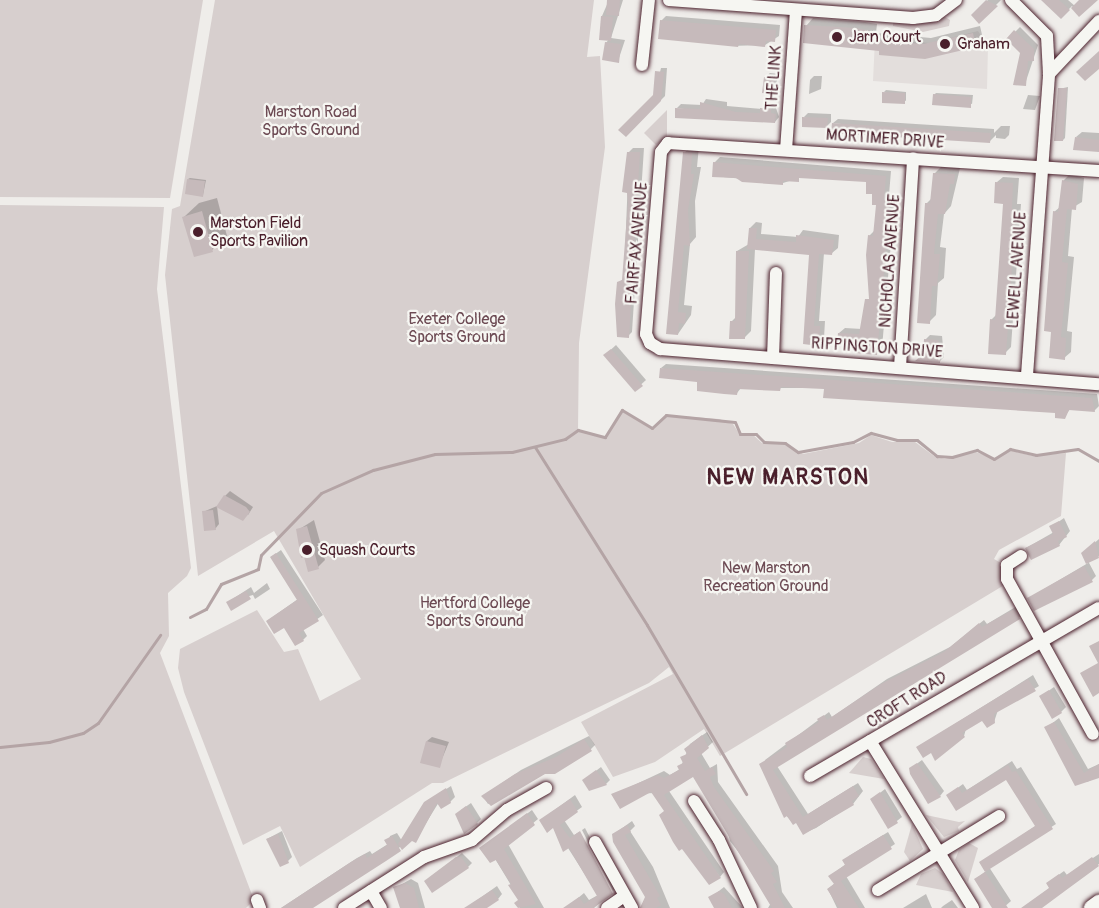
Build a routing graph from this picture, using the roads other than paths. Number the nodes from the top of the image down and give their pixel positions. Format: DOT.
graph roads {
  1 [pos="649,0"];
  2 [pos="669,0"];
  3 [pos="956,0"];
  4 [pos="1011,0"];
  5 [pos="779,4"];
  6 [pos="796,10"];
  7 [pos="1099,21"];
  8 [pos="1047,36"];
  9 [pos="1071,48"];
  10 [pos="642,65"];
  11 [pos="1049,74"];
  12 [pos="669,143"];
  13 [pos="786,150"];
  14 [pos="914,158"];
  15 [pos="1041,166"];
  16 [pos="1099,171"];
  17 [pos="776,273"];
  18 [pos="654,347"];
  19 [pos="773,358"];
  20 [pos="900,367"];
  21 [pos="1027,375"];
  22 [pos="1099,384"];
  23 [pos="1021,556"];
  24 [pos="1099,608"];
  25 [pos="1041,639"];
  26 [pos="1093,734"];
  27 [pos="870,741"];
  28 [pos="810,776"];
  29 [pos="546,788"];
  30 [pos="694,801"];
  31 [pos="999,816"];
  32 [pos="595,842"];
  33 [pos="939,852"];
  34 [pos="878,890"];
  35 [pos="371,891"];
  36 [pos="624,896"];
  37 [pos="1099,903"];
  38 [pos="344,908"];
  39 [pos="381,908"];
  40 [pos="607,908"];
  41 [pos="632,908"];
  42 [pos="751,908"];
  43 [pos="973,908"];
  44 [pos="1092,908"];
  1 -- 10 [label="street"];
  2 -- 5 [label="street"];
  3 -- 6 [label="street"];
  4 -- 8 [label="street"];
  5 -- 6 [label="street"];
  6 -- 13 [label="street, THE LINK"];
  7 -- 9 [label="street"];
  8 -- 9 [label="street"];
  8 -- 11 [label="street, LEWELL AVENUE"];
  9 -- 11 [label="street"];
  11 -- 15 [label="street, LEWELL AVENUE"];
  12 -- 13 [label="street, MORTIMER DRIVE"];
  12 -- 18 [label="street, FAIRFAX AVENUE"];
  13 -- 14 [label="street, MORTIMER DRIVE"];
  14 -- 15 [label="street, MORTIMER DRIVE"];
  14 -- 20 [label="street, NICHOLAS AVENUE"];
  15 -- 16 [label="street, MORTIMER DRIVE"];
  15 -- 21 [label="street, LEWELL AVENUE"];
  17 -- 19 [label="street"];
  18 -- 19 [label="street, RIPPINGTON DRIVE"];
  19 -- 20 [label="street, RIPPINGTON DRIVE"];
  20 -- 21 [label="street, RIPPINGTON DRIVE"];
  21 -- 22 [label="street, RIPPINGTON DRIVE"];
  23 -- 25 [label="street"];
  24 -- 25 [label="street, CROFT ROAD"];
  25 -- 26 [label="street"];
  25 -- 27 [label="street, CROFT ROAD"];
  27 -- 28 [label="street"];
  27 -- 33 [label="street, CROFT ROAD"];
  29 -- 35 [label="street"];
  30 -- 42 [label="street"];
  31 -- 33 [label="street"];
  32 -- 36 [label="street"];
  33 -- 34 [label="street"];
  33 -- 43 [label="street, CROFT ROAD"];
  35 -- 38 [label="street"];
  35 -- 39 [label="street"];
  36 -- 40 [label="street"];
  36 -- 41 [label="street"];
  37 -- 44 [label="main road"];
}
